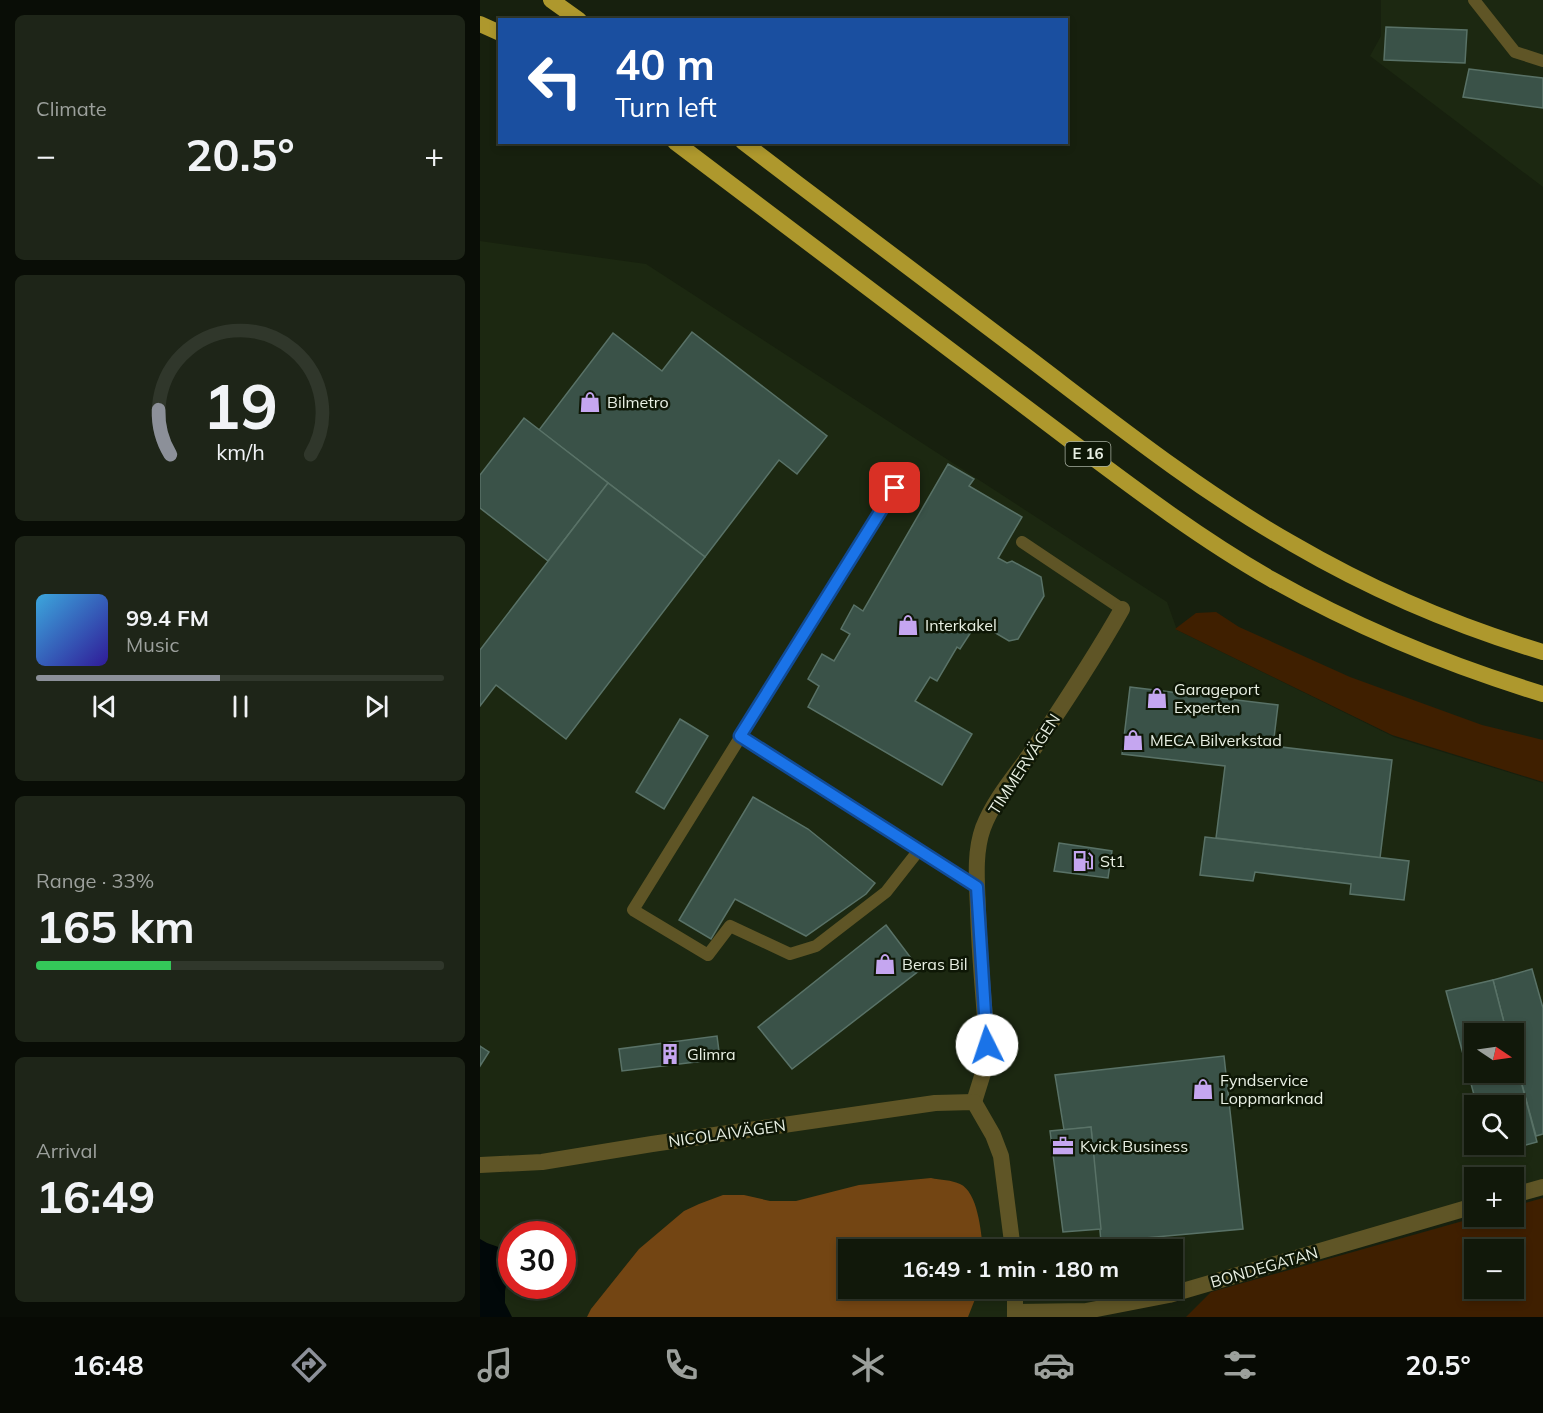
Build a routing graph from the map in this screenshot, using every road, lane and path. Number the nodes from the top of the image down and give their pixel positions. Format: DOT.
graph roads {
  1 [pos="551,0"];
  2 [pos="1474,0"];
  3 [pos="576,18"];
  4 [pos="480,24"];
  5 [pos="498,32"];
  6 [pos="1543,62"];
  7 [pos="678,144"];
  8 [pos="746,144"];
  9 [pos="895,488"];
  10 [pos="1022,542"];
  11 [pos="1122,609"];
  12 [pos="1543,652"];
  13 [pos="1543,694"];
  14 [pos="740,736"];
  15 [pos="919,850"];
  16 [pos="977,887"];
  17 [pos="974,1102"];
  18 [pos="480,1165"];
  19 [pos="1543,1186"];
  20 [pos="1524,1192"];
  21 [pos="1464,1209"];
  22 [pos="1012,1239"];
  23 [pos="1015,1299"];
  24 [pos="1015,1315"];
  1 -- 3 [label="highway"];
  2 -- 6 [label="lane"];
  4 -- 5 [label="highway"];
  7 -- 13 [label="highway, E 16"];
  8 -- 12 [label="highway, E 16"];
  9 -- 14 [label="lane"];
  10 -- 11 [label="lane"];
  11 -- 16 [label="street, TIMMERVÄGEN"];
  14 -- 15 [label="lane"];
  14 -- 15 [label="lane"];
  15 -- 16 [label="lane"];
  16 -- 17 [label="street, TIMMERVÄGEN"];
  17 -- 18 [label="street, NICOLAIVÄGEN"];
  17 -- 22 [label="street"];
  19 -- 20 [label="street"];
  21 -- 24 [label="street, BONDEGATAN"];
  23 -- 24 [label="street"];
}
